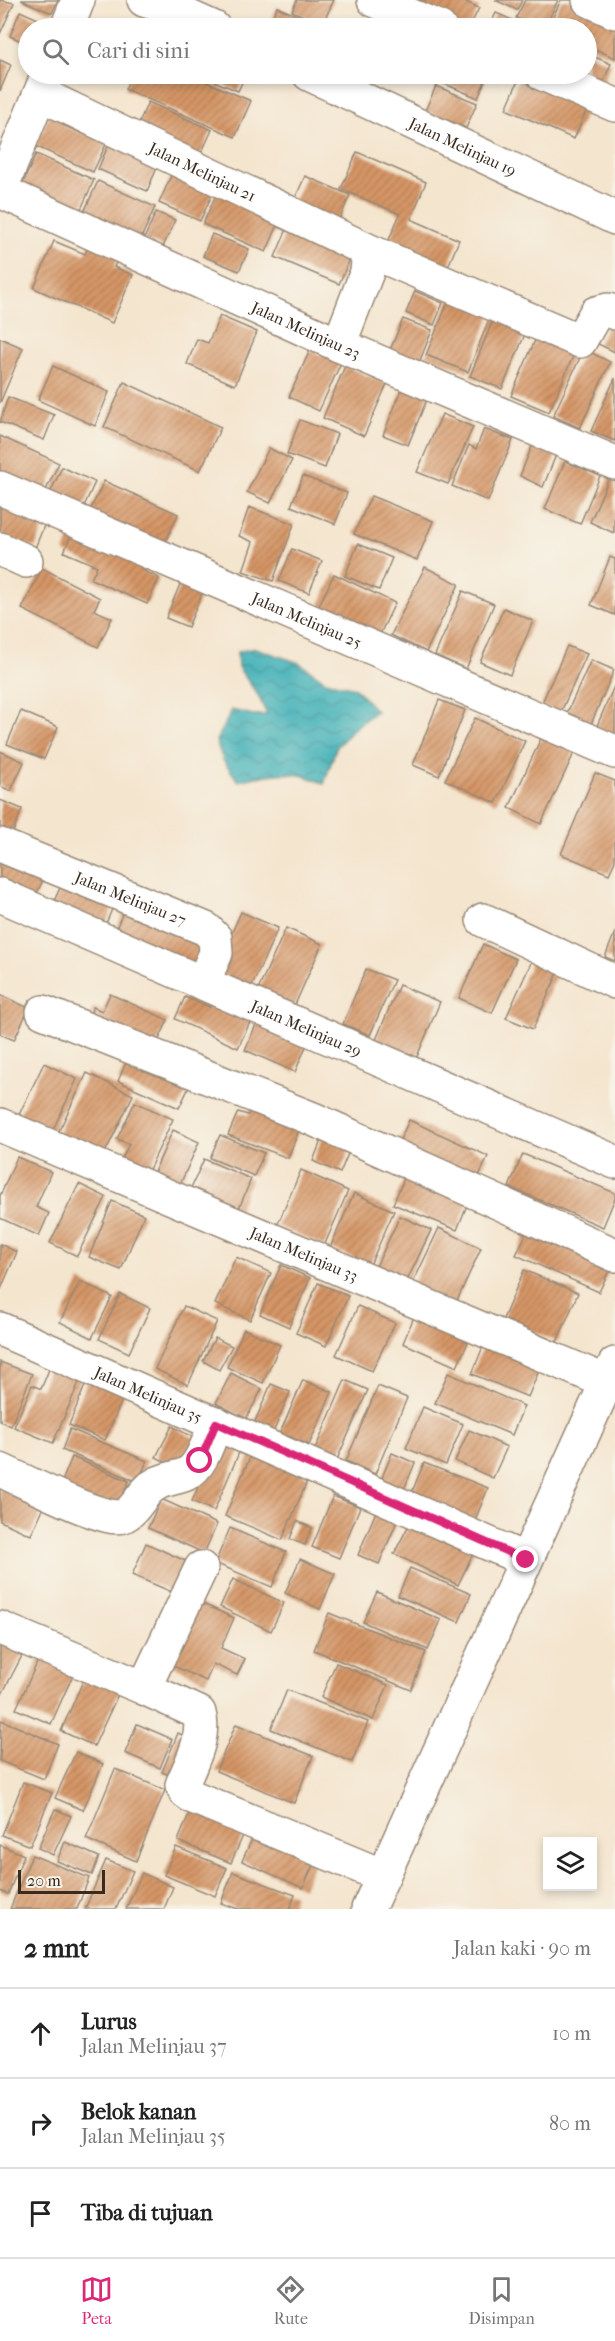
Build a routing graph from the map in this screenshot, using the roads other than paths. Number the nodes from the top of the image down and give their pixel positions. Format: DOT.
graph roads {
  1 [pos="78,0"];
  2 [pos="144,0"];
  3 [pos="374,0"];
  4 [pos="589,0"];
  5 [pos="615,12"];
  6 [pos="71,18"];
  7 [pos="192,18"];
  8 [pos="416,18"];
  9 [pos="44,84"];
  10 [pos="330,84"];
  11 [pos="566,84"];
  12 [pos="615,105"];
  13 [pos="13,123"];
  14 [pos="0,191"];
  15 [pos="615,218"];
  16 [pos="365,249"];
  17 [pos="615,313"];
  18 [pos="339,345"];
  19 [pos="615,463"];
  20 [pos="0,488"];
  21 [pos="615,752"];
  22 [pos="0,845"];
  23 [pos="0,895"];
  24 [pos="483,920"];
  25 [pos="203,982"];
  26 [pos="615,982"];
  27 [pos="43,1012"];
  28 [pos="0,1125"];
  29 [pos="615,1162"];
  30 [pos="615,1255"];
  31 [pos="0,1329"];
  32 [pos="611,1373"];
  33 [pos="216,1423"];
  34 [pos="0,1470"];
  35 [pos="526,1560"];
  36 [pos="201,1568"];
  37 [pos="0,1628"];
  38 [pos="144,1688"];
  39 [pos="383,1876"];
  40 [pos="368,1909"];
  1 -- 6 [label="street"];
  2 -- 7 [label="street"];
  3 -- 8 [label="street"];
  4 -- 5 [label="street"];
  9 -- 13 [label="street"];
  9 -- 16 [label="street, Jalan Melinjau 21"];
  10 -- 15 [label="street, Jalan Melinjau 19"];
  11 -- 12 [label="street"];
  13 -- 14 [label="street"];
  14 -- 18 [label="street, Jalan Melinjau 23"];
  16 -- 17 [label="street, Jalan Melinjau 21"];
  16 -- 18 [label="street"];
  18 -- 19 [label="street, Jalan Melinjau 23"];
  20 -- 21 [label="street, Jalan Melinjau 25"];
  22 -- 25 [label="street, Jalan Melinjau 27"];
  23 -- 25 [label="street, Jalan Melinjau 29"];
  24 -- 26 [label="street"];
  25 -- 29 [label="street, Jalan Melinjau 29"];
  27 -- 30 [label="street"];
  28 -- 32 [label="street, Jalan Melinjau 33"];
  31 -- 33 [label="street, Jalan Melinjau 35"];
  32 -- 35 [label="street"];
  33 -- 34 [label="street"];
  33 -- 35 [label="street, Jalan Melinjau 35"];
  35 -- 39 [label="street"];
  36 -- 38 [label="street"];
  37 -- 38 [label="street"];
  38 -- 39 [label="street"];
  39 -- 40 [label="street"];
}
